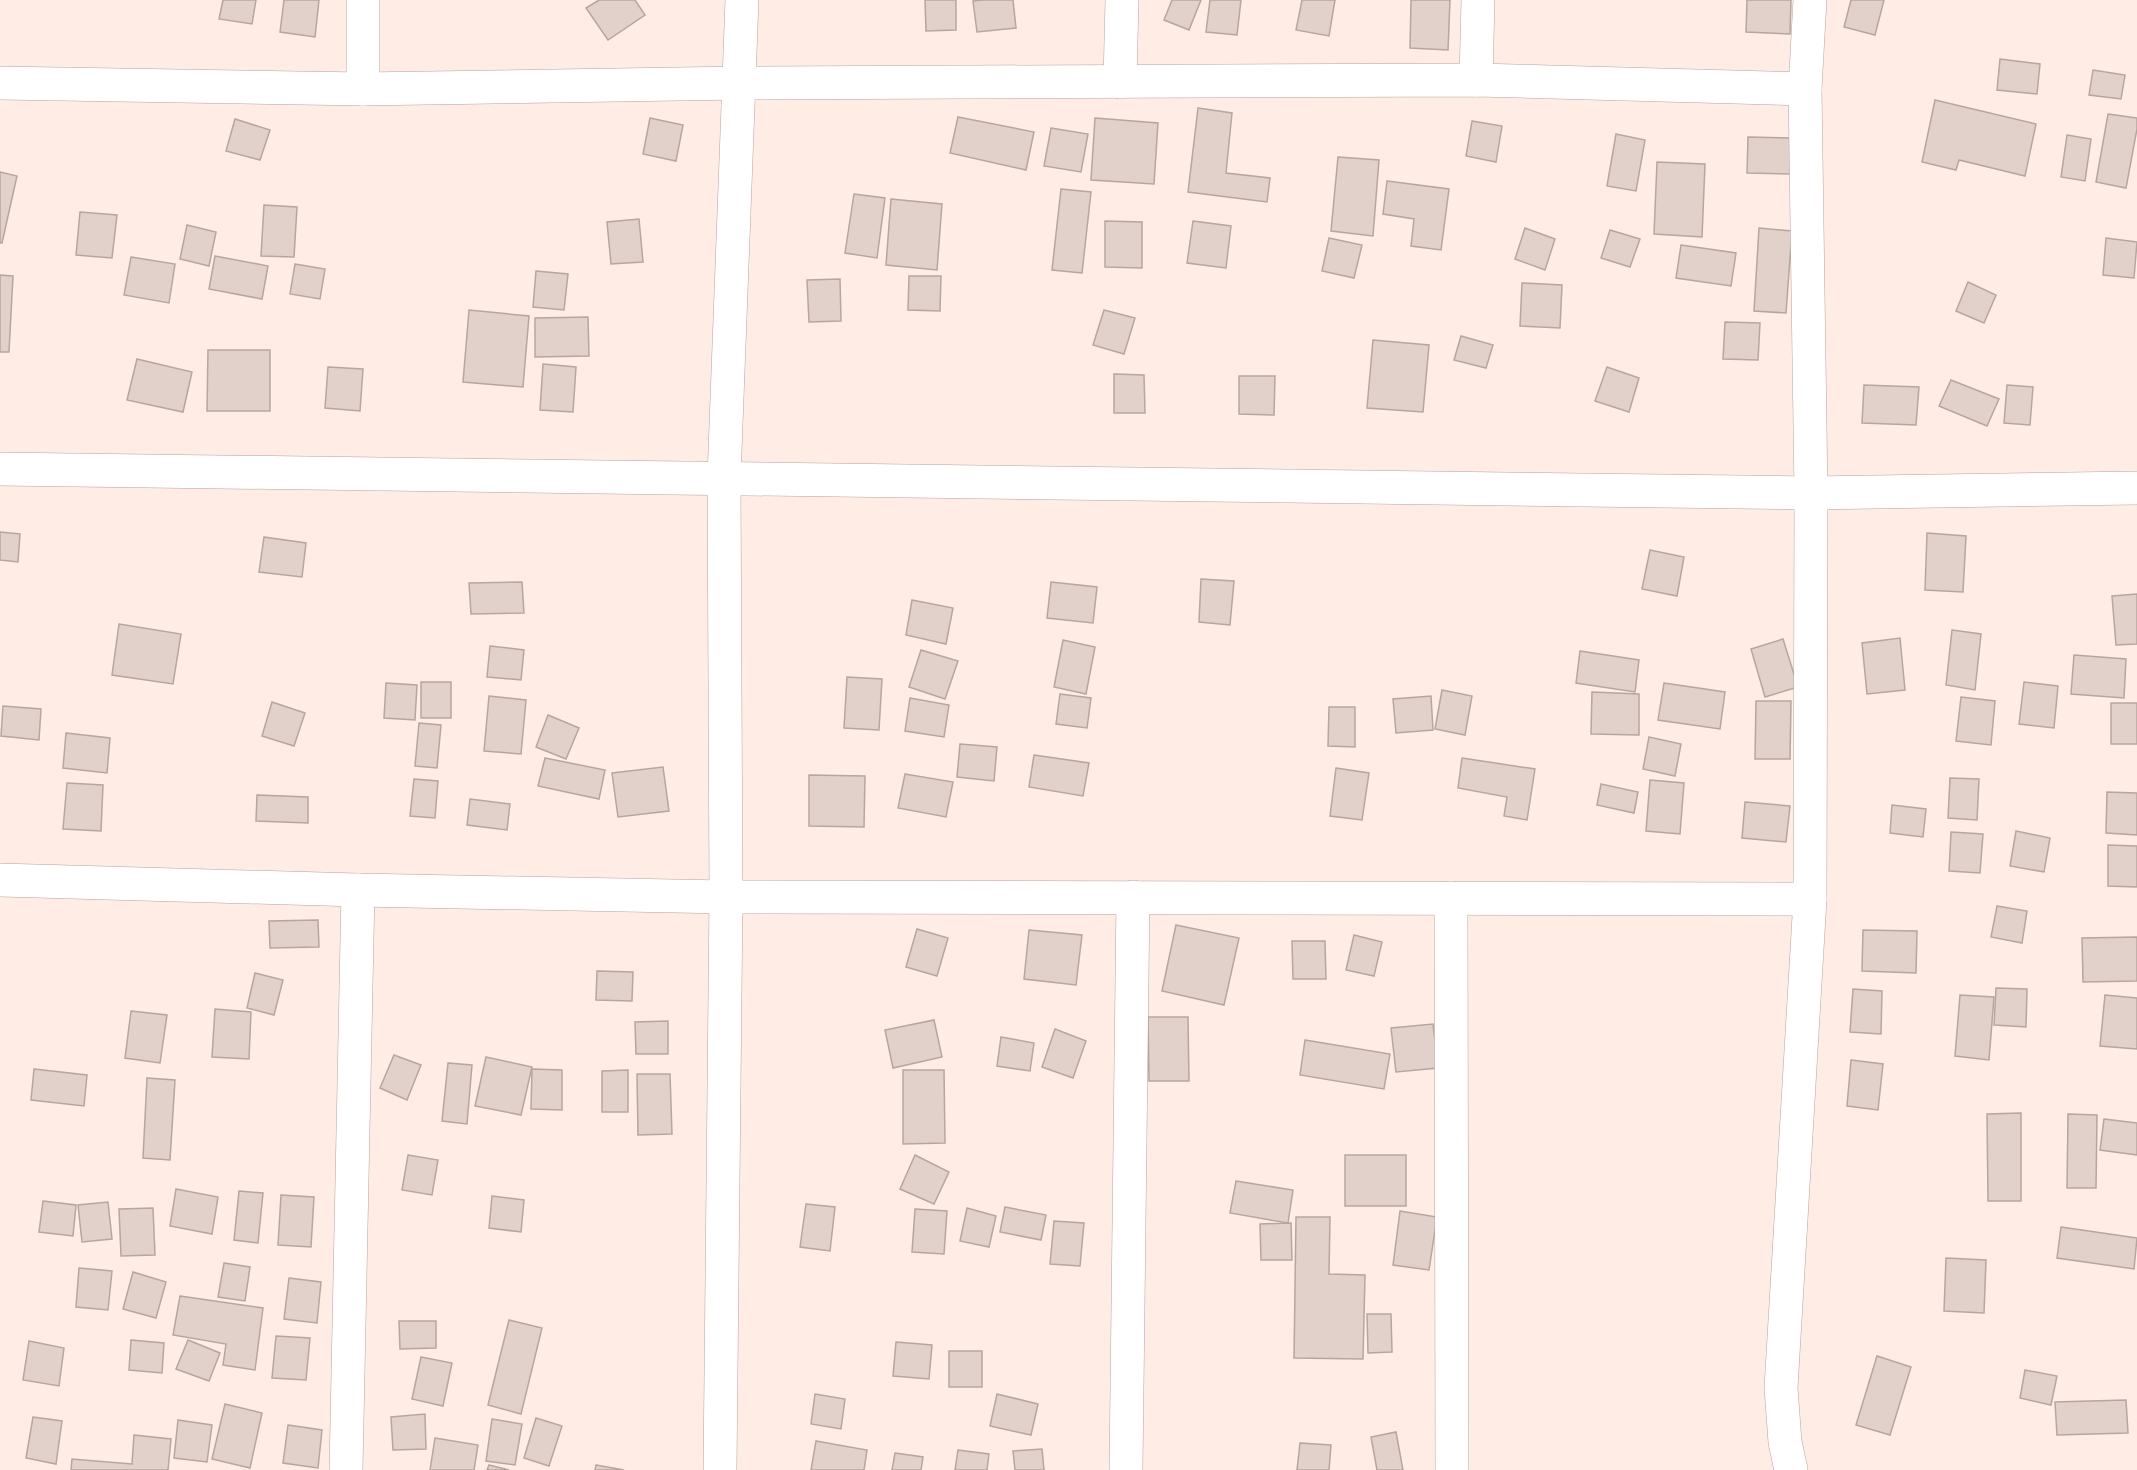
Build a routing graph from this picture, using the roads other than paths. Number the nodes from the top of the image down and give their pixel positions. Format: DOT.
graph roads {
  1 [pos="363,0"];
  2 [pos="742,0"];
  3 [pos="1122,0"];
  4 [pos="1478,0"];
  5 [pos="1810,0"];
  6 [pos="1476,80"];
  7 [pos="0,82"];
  8 [pos="740,82"];
  9 [pos="1120,82"];
  10 [pos="1805,88"];
  11 [pos="363,89"];
  12 [pos="0,469"];
  13 [pos="724,478"];
  14 [pos="2137,488"];
  15 [pos="1811,494"];
  16 [pos="0,880"];
  17 [pos="358,890"];
  18 [pos="726,897"];
  19 [pos="1133,897"];
  20 [pos="1451,898"];
  21 [pos="1810,900"];
  22 [pos="346,1470"];
  23 [pos="720,1470"];
  24 [pos="1126,1470"];
  25 [pos="1452,1470"];
  26 [pos="1791,1470"];
  1 -- 11 [label="street"];
  2 -- 8 [label="street"];
  3 -- 9 [label="street"];
  4 -- 6 [label="street"];
  5 -- 10 [label="street"];
  6 -- 9 [label="street"];
  6 -- 10 [label="street"];
  7 -- 11 [label="street"];
  8 -- 9 [label="street"];
  8 -- 11 [label="street"];
  8 -- 13 [label="street"];
  10 -- 15 [label="street"];
  12 -- 13 [label="street"];
  13 -- 15 [label="street"];
  13 -- 18 [label="street"];
  14 -- 15 [label="street"];
  15 -- 21 [label="street"];
  16 -- 17 [label="street"];
  17 -- 18 [label="street"];
  17 -- 22 [label="street"];
  18 -- 19 [label="street"];
  18 -- 23 [label="street"];
  19 -- 20 [label="street"];
  19 -- 24 [label="street"];
  20 -- 21 [label="street"];
  20 -- 25 [label="street"];
  21 -- 26 [label="street"];
}
